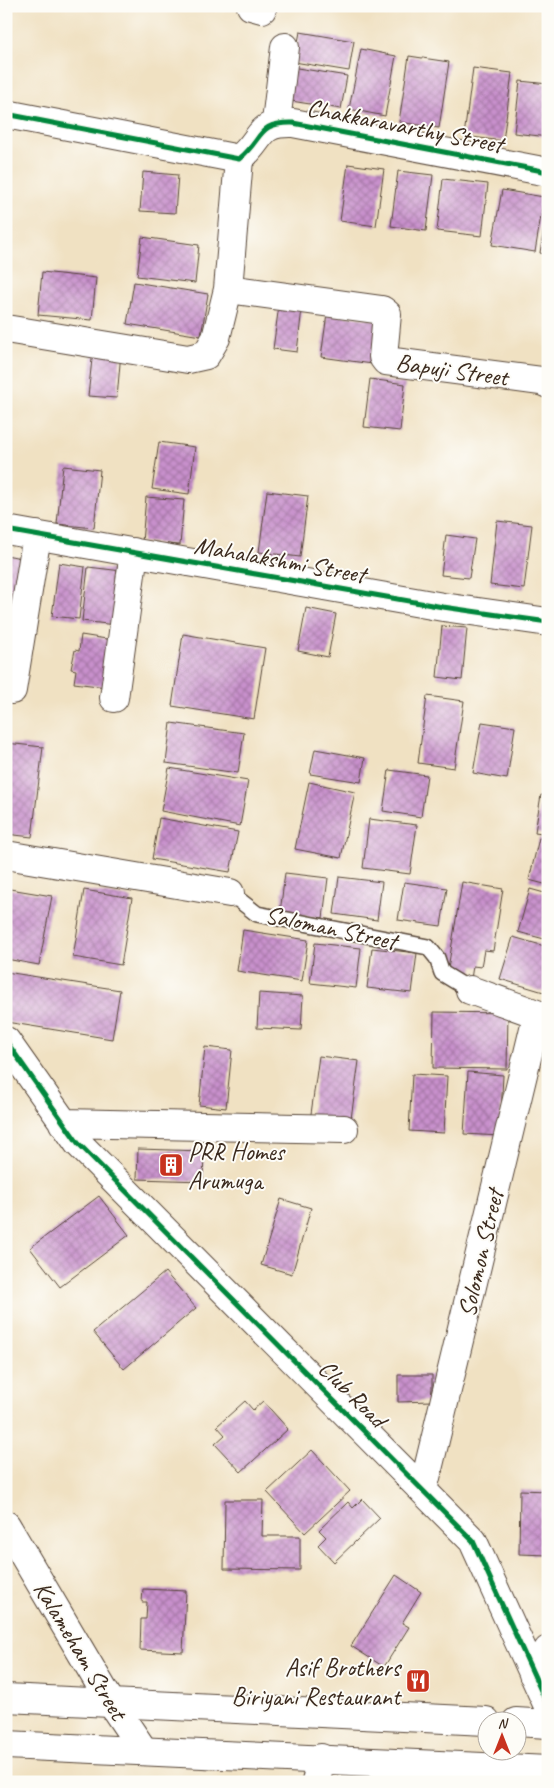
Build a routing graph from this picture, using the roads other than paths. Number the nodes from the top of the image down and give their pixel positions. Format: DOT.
graph roads {
  1 [pos="284,47"];
  2 [pos="6,114"];
  3 [pos="276,122"];
  4 [pos="239,159"];
  5 [pos="548,172"];
  6 [pos="228,290"];
  7 [pos="6,329"];
  8 [pos="548,384"];
  9 [pos="6,530"];
  10 [pos="38,535"];
  11 [pos="134,552"];
  12 [pos="548,622"];
  13 [pos="12,690"];
  14 [pos="114,698"];
  15 [pos="6,855"];
  16 [pos="230,893"];
  17 [pos="470,990"];
  18 [pos="542,1017"];
  19 [pos="6,1041"];
  20 [pos="344,1128"];
  21 [pos="70,1133"];
  22 [pos="423,1490"];
  23 [pos="6,1525"];
  24 [pos="548,1650"];
  25 [pos="533,1674"];
  26 [pos="6,1698"];
  27 [pos="110,1701"];
  28 [pos="548,1706"];
  29 [pos="476,1720"];
  30 [pos="526,1723"];
  31 [pos="548,1724"];
  32 [pos="6,1745"];
  33 [pos="143,1750"];
  34 [pos="318,1770"];
  35 [pos="548,1770"];
  36 [pos="438,1773"];
  1 -- 3 [label="street"];
  2 -- 4 [label="street"];
  3 -- 4 [label="street, Chakkaravarthy Street"];
  3 -- 5 [label="street, Chakkaravarthy Street"];
  4 -- 6 [label="street"];
  6 -- 7 [label="street"];
  6 -- 8 [label="street, Bapuji Street"];
  9 -- 10 [label="street, Mahalakshmi Street"];
  10 -- 11 [label="street, Mahalakshmi Street"];
  10 -- 13 [label="street"];
  11 -- 12 [label="street, Mahalakshmi Street"];
  11 -- 14 [label="street"];
  15 -- 16 [label="street, Saloman Street"];
  16 -- 17 [label="lane, Saloman Street"];
  17 -- 18 [label="street, Saloman Street"];
  18 -- 22 [label="street, Solomon Street"];
  19 -- 21 [label="street, Club Road"];
  20 -- 21 [label="street"];
  21 -- 22 [label="street, Club Road"];
  22 -- 25 [label="street, Club Road"];
  23 -- 27 [label="street, Kalameham Street"];
  24 -- 25 [label="street"];
  25 -- 28 [label="street, Club Road"];
  26 -- 27 [label="street"];
  27 -- 29 [label="street"];
  27 -- 33 [label="street, Kalameham Street"];
  30 -- 31 [label="street"];
  32 -- 33 [label="street"];
  33 -- 34 [label="street"];
  34 -- 36 [label="street"];
  35 -- 36 [label="street"];
}
